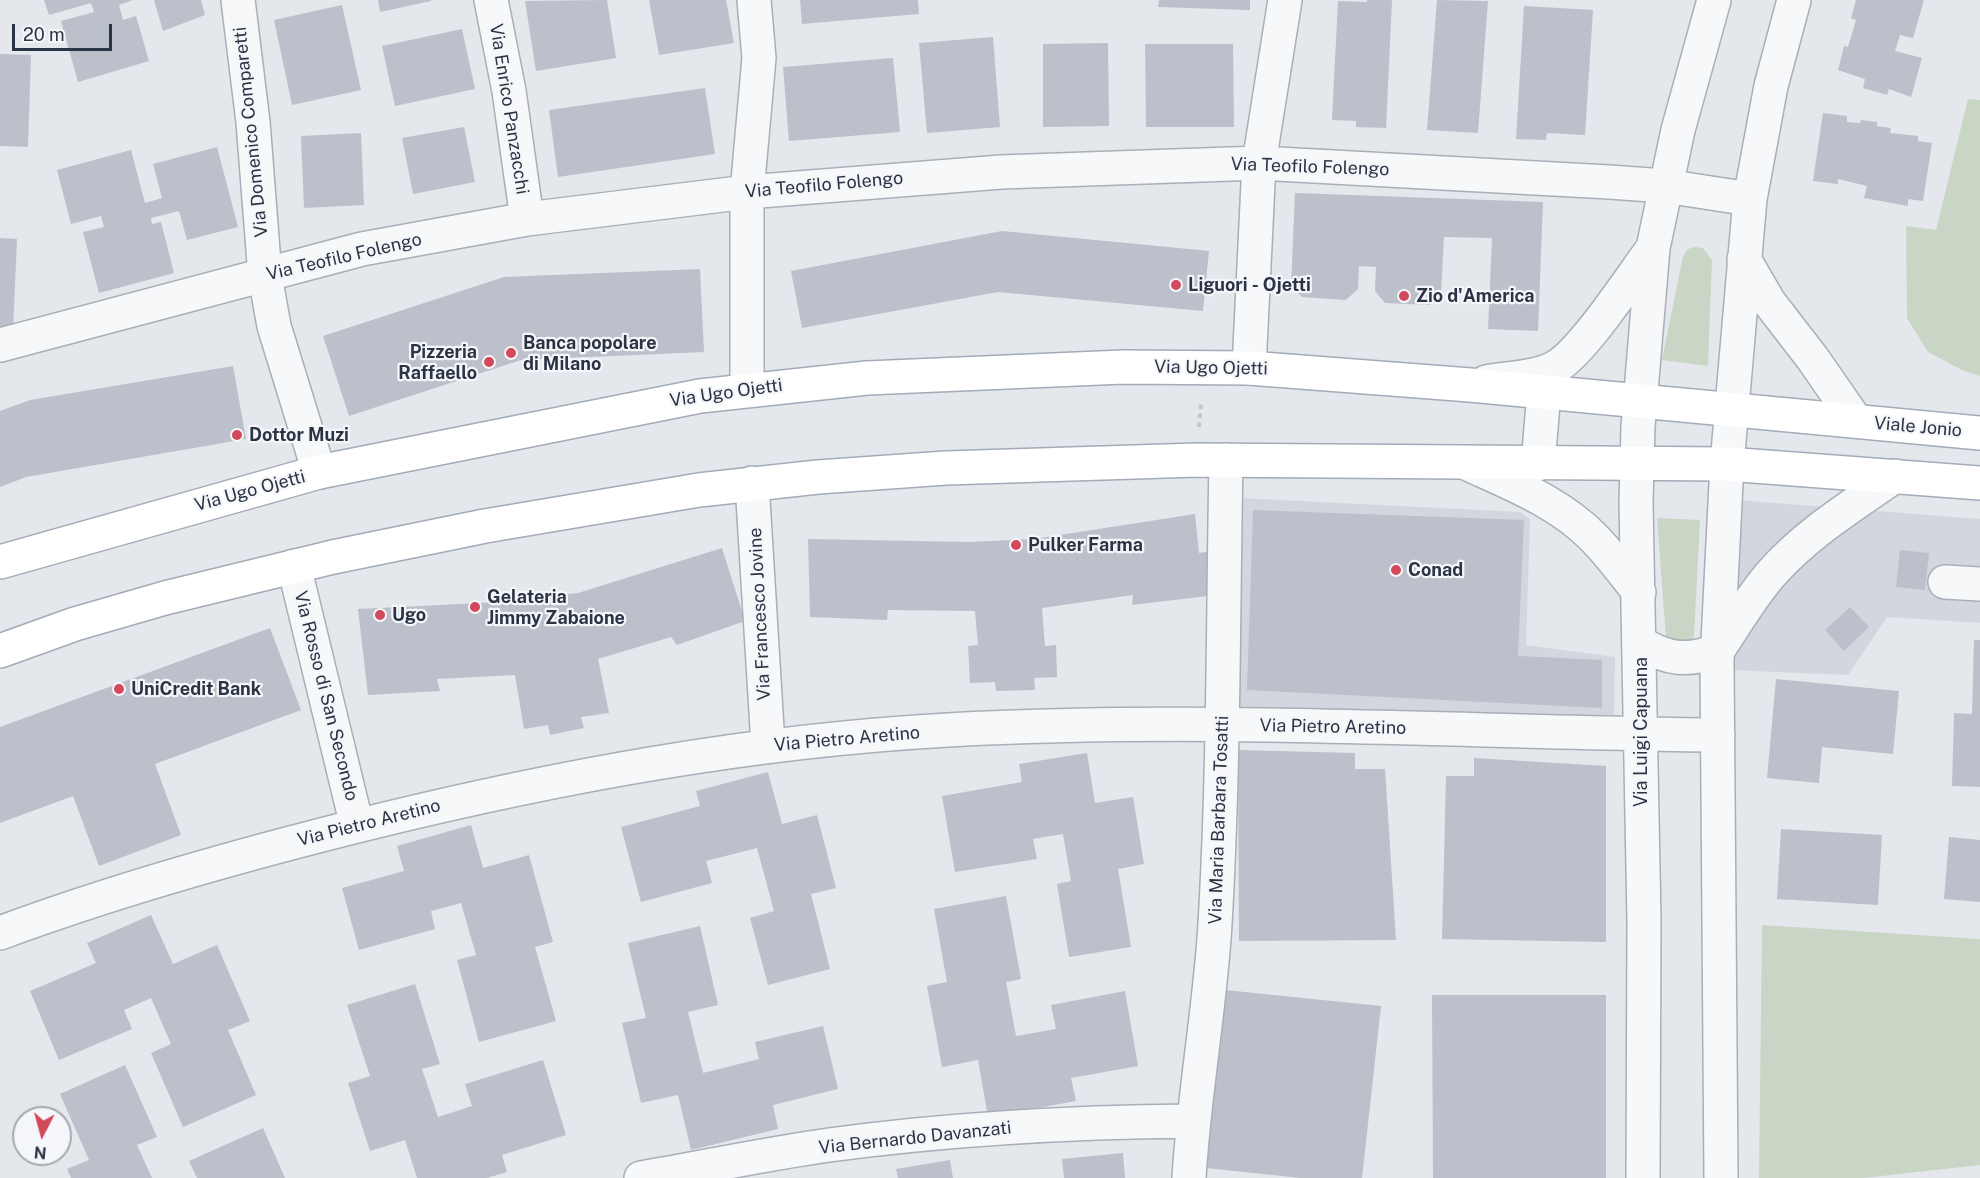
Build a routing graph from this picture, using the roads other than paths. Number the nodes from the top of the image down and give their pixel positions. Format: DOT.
graph roads {
  1 [pos="238,0"];
  2 [pos="491,0"];
  3 [pos="754,0"];
  4 [pos="1285,0"];
  5 [pos="1714,0"];
  6 [pos="1794,0"];
  7 [pos="1259,163"];
  8 [pos="1665,186"];
  9 [pos="747,192"];
  10 [pos="1750,199"];
  11 [pos="527,219"];
  12 [pos="1653,248"];
  13 [pos="1744,259"];
  14 [pos="265,276"];
  15 [pos="0,345"];
  16 [pos="1249,368"];
  17 [pos="1470,384"];
  18 [pos="747,389"];
  19 [pos="1544,392"];
  20 [pos="1641,400"];
  21 [pos="1731,409"];
  22 [pos="1856,421"];
  23 [pos="1980,433"];
  24 [pos="1226,460"];
  25 [pos="1466,463"];
  26 [pos="1538,464"];
  27 [pos="1636,464"];
  28 [pos="1727,464"];
  29 [pos="319,472"];
  30 [pos="1895,476"];
  31 [pos="752,483"];
  32 [pos="1980,483"];
  33 [pos="0,562"];
  34 [pos="294,566"];
  35 [pos="1945,582"];
  36 [pos="1980,584"];
  37 [pos="1638,592"];
  38 [pos="1641,643"];
  39 [pos="1718,650"];
  40 [pos="0,651"];
  41 [pos="1223,725"];
  42 [pos="1641,734"];
  43 [pos="1718,735"];
  44 [pos="768,745"];
  45 [pos="357,826"];
  46 [pos="0,933"];
  47 [pos="1192,1121"];
  48 [pos="641,1178"];
  49 [pos="1189,1178"];
  50 [pos="1643,1178"];
  51 [pos="1722,1178"];
  1 -- 14 [label="street, Via Domenico Comparetti"];
  2 -- 11 [label="street, Via Enrico Panzacchi"];
  3 -- 9 [label="street"];
  4 -- 7 [label="street"];
  5 -- 8 [label="street"];
  6 -- 10 [label="street"];
  7 -- 8 [label="street, Via Teofilo Folengo"];
  7 -- 9 [label="street, Via Teofilo Folengo"];
  7 -- 16 [label="street"];
  8 -- 10 [label="street, Via Teofilo Folengo"];
  8 -- 12 [label="street"];
  9 -- 11 [label="street, Via Teofilo Folengo"];
  9 -- 18 [label="street"];
  10 -- 13 [label="street"];
  11 -- 14 [label="street, Via Teofilo Folengo"];
  12 -- 17 [label="street"];
  12 -- 20 [label="street"];
  13 -- 21 [label="street"];
  13 -- 22 [label="street"];
  14 -- 15 [label="street, Via Teofilo Folengo"];
  14 -- 29 [label="street, Via Domenico Comparetti"];
  16 -- 17 [label="main road, Via Ugo Ojetti"];
  16 -- 18 [label="main road, Via Ugo Ojetti"];
  17 -- 19 [label="main road, Via Ugo Ojetti"];
  18 -- 29 [label="main road, Via Ugo Ojetti"];
  19 -- 20 [label="main road, Via Ugo Ojetti"];
  19 -- 26 [label="street"];
  20 -- 21 [label="main road, Viale Jonio"];
  20 -- 27 [label="street"];
  21 -- 22 [label="main road, Viale Jonio"];
  21 -- 28 [label="street"];
  22 -- 23 [label="main road, Viale Jonio"];
  24 -- 25 [label="main road"];
  24 -- 31 [label="main road"];
  24 -- 41 [label="street, Via Maria Barbara Tosatti"];
  25 -- 26 [label="main road"];
  25 -- 37 [label="street"];
  26 -- 27 [label="main road"];
  27 -- 28 [label="main road"];
  27 -- 37 [label="street"];
  28 -- 30 [label="main road"];
  28 -- 39 [label="street"];
  29 -- 33 [label="main road, Via Ugo Ojetti"];
  30 -- 32 [label="main road"];
  30 -- 39 [label="street"];
  31 -- 34 [label="main road"];
  31 -- 44 [label="street, Via Francesco Jovine"];
  34 -- 40 [label="main road"];
  34 -- 45 [label="street, Via Rosso di San Secondo"];
  35 -- 36 [label="street"];
  37 -- 38 [label="street"];
  38 -- 39 [label="street, Via Luigi Capuana"];
  38 -- 42 [label="street, Via Luigi Capuana"];
  39 -- 43 [label="street"];
  41 -- 42 [label="street, Via Pietro Aretino"];
  41 -- 44 [label="street, Via Pietro Aretino"];
  41 -- 47 [label="street, Via Maria Barbara Tosatti"];
  42 -- 43 [label="street, Via Pietro Aretino"];
  42 -- 50 [label="street, Via Luigi Capuana"];
  43 -- 51 [label="street"];
  44 -- 45 [label="street, Via Pietro Aretino"];
  45 -- 46 [label="street, Via Pietro Aretino"];
  47 -- 48 [label="street, Via Bernardo Davanzati"];
  47 -- 49 [label="street, Via Maria Barbara Tosatti"];
}
